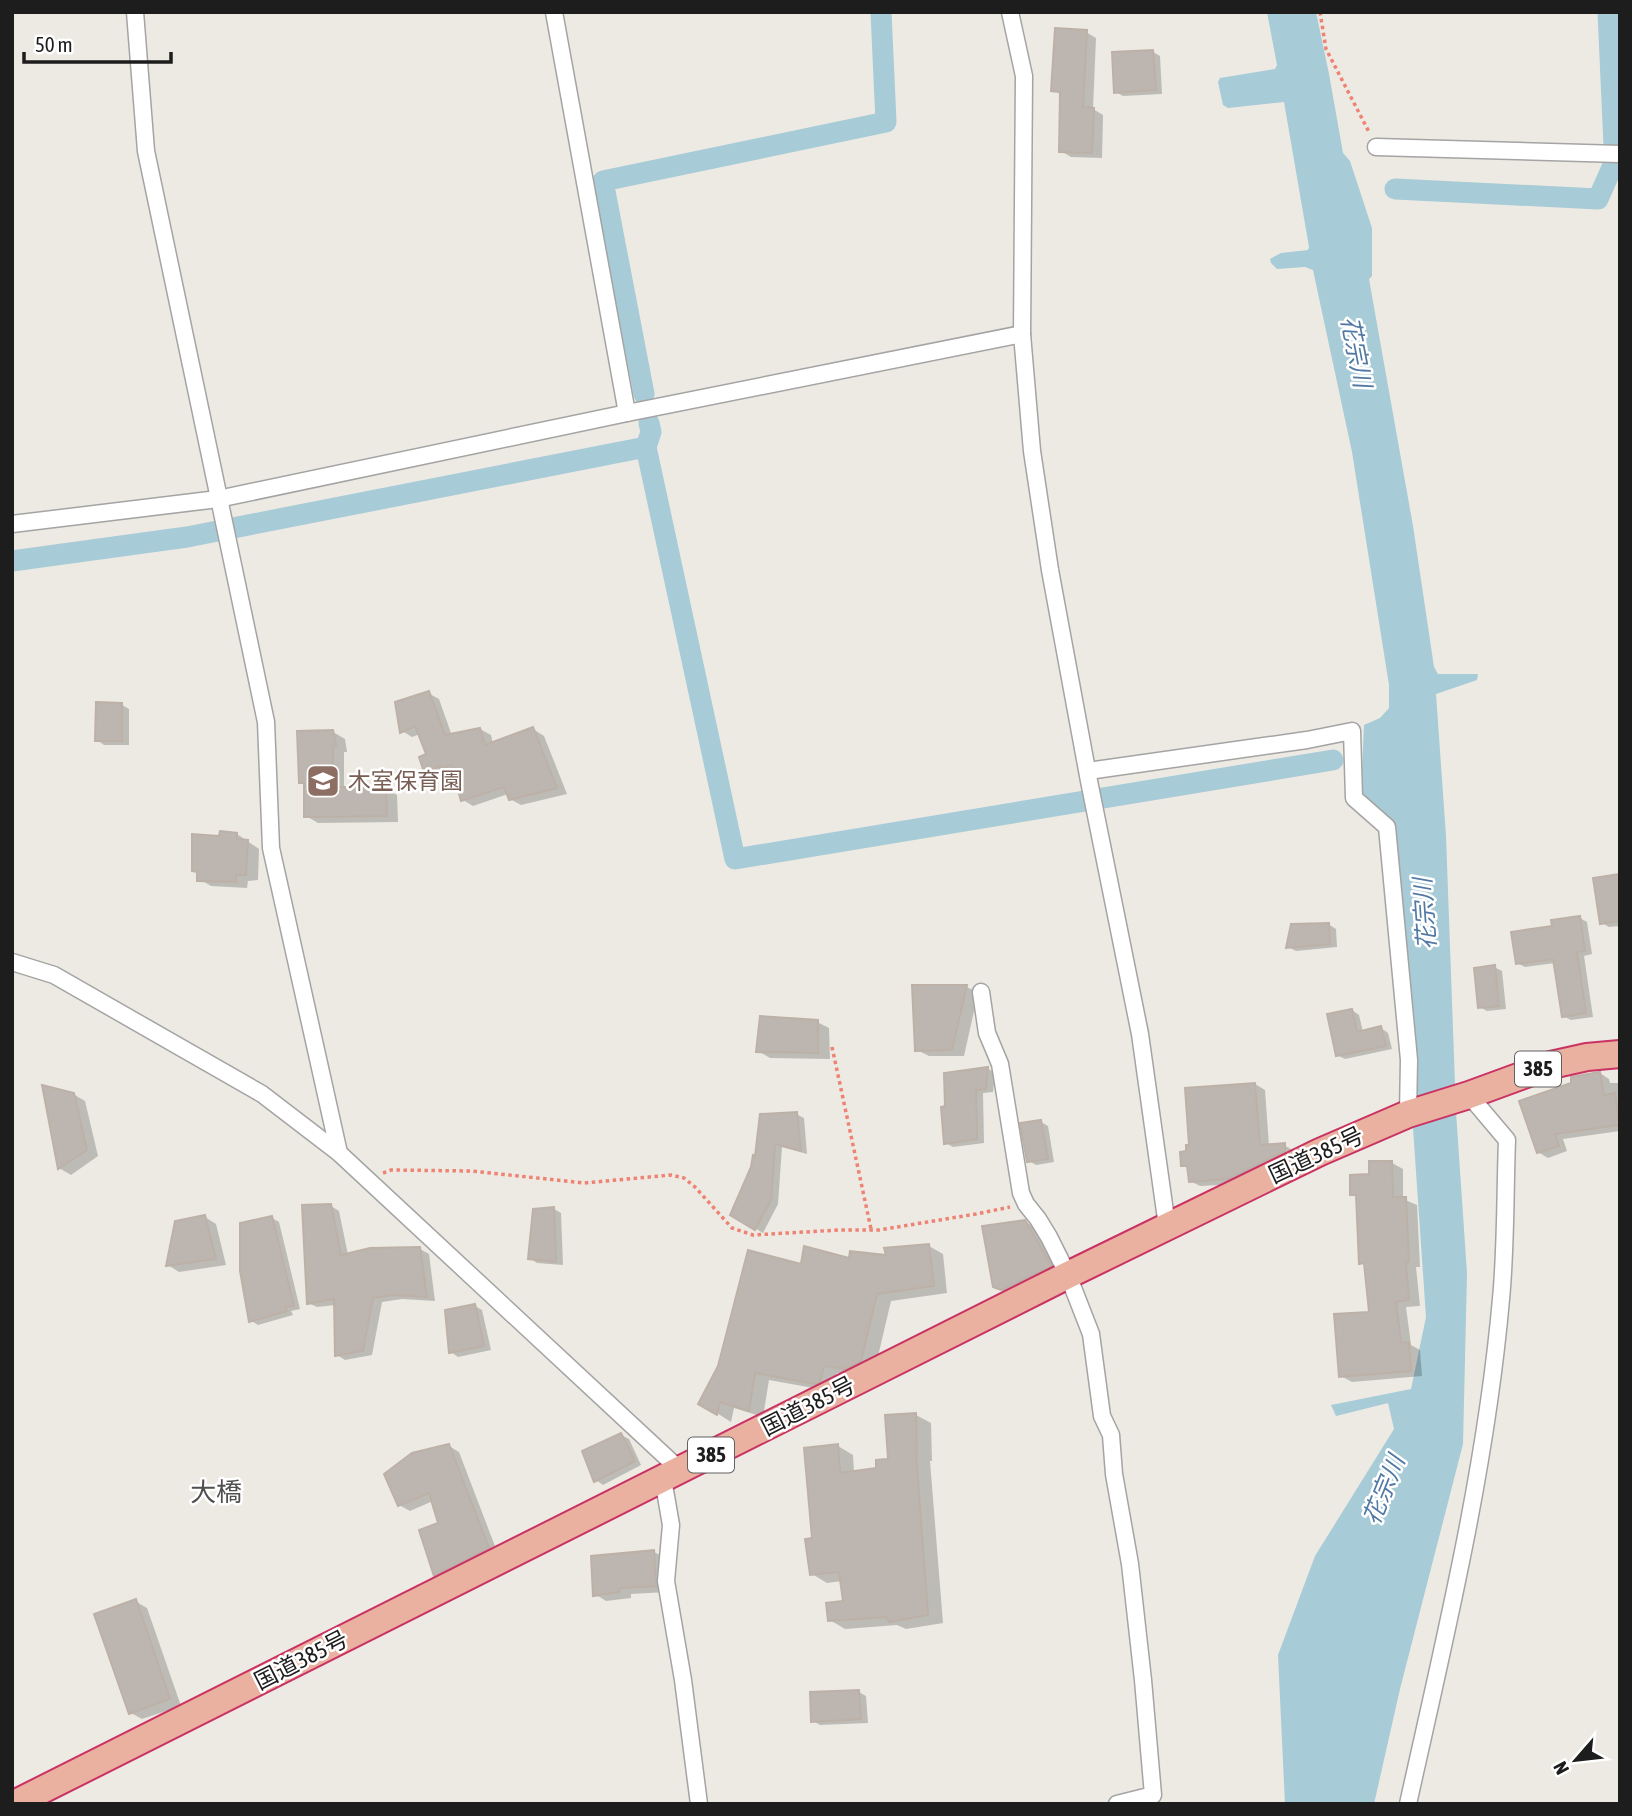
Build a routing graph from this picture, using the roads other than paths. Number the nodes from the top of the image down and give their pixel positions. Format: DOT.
graph roads {
  1 [pos="135,12"];
  2 [pos="554,12"];
  3 [pos="1010,12"];
  4 [pos="1376,146"];
  5 [pos="1620,154"];
  6 [pos="1022,334"];
  7 [pos="627,413"];
  8 [pos="218,499"];
  9 [pos="12,524"];
  10 [pos="1089,776"];
  11 [pos="12,962"];
  12 [pos="981,992"];
  13 [pos="1620,1054"];
  14 [pos="1465,1097"];
  15 [pos="1410,1113"];
  16 [pos="339,1153"];
  17 [pos="1167,1226"];
  18 [pos="1068,1275"];
  19 [pos="671,1474"];
  20 [pos="14,1804"];
  21 [pos="699,1804"];
  22 [pos="1118,1804"];
  23 [pos="1408,1804"];
  1 -- 8 [label="street"];
  2 -- 7 [label="street"];
  3 -- 6 [label="street"];
  4 -- 5 [label="street"];
  6 -- 7 [label="street"];
  6 -- 10 [label="street"];
  7 -- 8 [label="street"];
  8 -- 9 [label="street"];
  8 -- 16 [label="street"];
  10 -- 15 [label="street"];
  10 -- 17 [label="street"];
  11 -- 16 [label="street"];
  12 -- 18 [label="street"];
  13 -- 14 [label="highway, 国道385号 / 385"];
  14 -- 15 [label="highway, 国道385号 / 385"];
  14 -- 23 [label="street"];
  15 -- 17 [label="highway, 国道385号 / 385"];
  16 -- 19 [label="street"];
  17 -- 18 [label="highway, 国道385号 / 385"];
  18 -- 19 [label="highway, 国道385号 / 385"];
  18 -- 22 [label="street"];
  19 -- 20 [label="highway, 国道385号 / 385"];
  19 -- 21 [label="street"];
}
